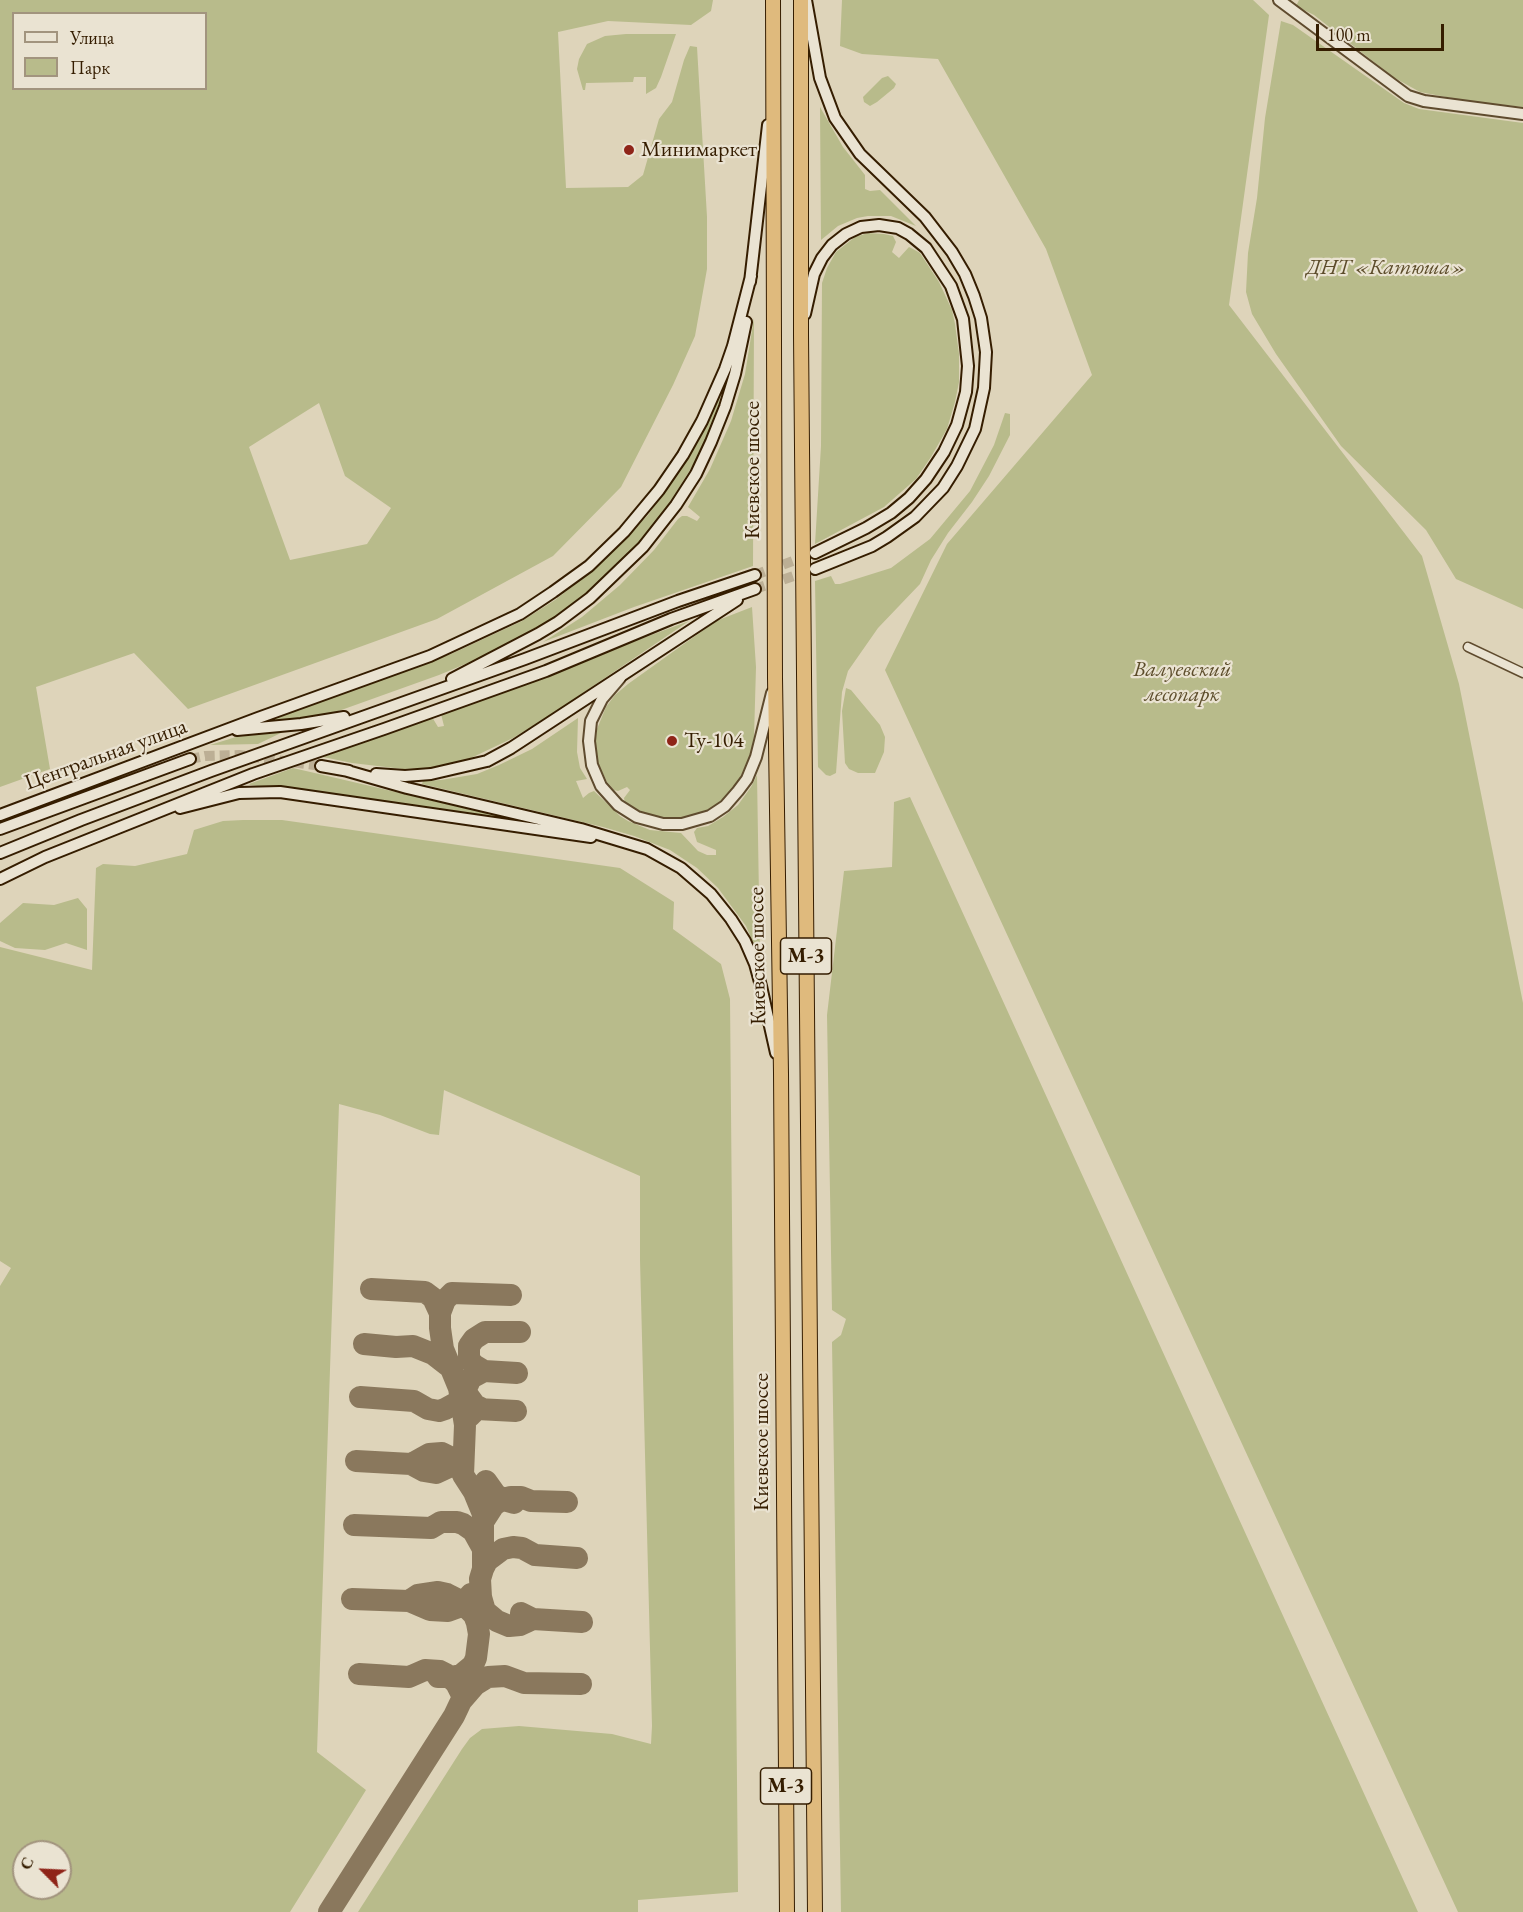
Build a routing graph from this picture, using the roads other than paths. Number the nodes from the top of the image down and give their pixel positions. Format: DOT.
graph roads {
  1 [pos="773,0"];
  2 [pos="801,0"];
  3 [pos="806,0"];
  4 [pos="1279,0"];
  5 [pos="774,79"];
  6 [pos="1523,114"];
  7 [pos="751,276"];
  8 [pos="801,335"];
  9 [pos="815,553"];
  10 [pos="815,569"];
  11 [pos="755,575"];
  12 [pos="1468,647"];
  13 [pos="1523,673"];
  14 [pos="623,675"];
  15 [pos="775,678"];
  16 [pos="426,694"];
  17 [pos="372,712"];
  18 [pos="225,731"];
  19 [pos="190,759"];
  20 [pos="321,766"];
  21 [pos="344,770"];
  22 [pos="151,814"];
  23 [pos="0,815"];
  24 [pos="0,829"];
  25 [pos="630,843"];
  26 [pos="0,853"];
  27 [pos="0,879"];
  28 [pos="781,1073"];
  29 [pos="787,1912"];
  30 [pos="815,1912"];
  1 -- 5 [label="highway, Киевское шоссе / М-3"];
  2 -- 8 [label="highway, М-3"];
  3 -- 10 [label="main road"];
  4 -- 6 [label="main road"];
  5 -- 7 [label="main road"];
  5 -- 15 [label="highway, Киевское шоссе / М-3"];
  7 -- 16 [label="main road"];
  7 -- 18 [label="main road"];
  8 -- 9 [label="main road"];
  8 -- 30 [label="highway, М-3"];
  11 -- 16 [label="main road"];
  12 -- 13 [label="street"];
  14 -- 15 [label="main road"];
  14 -- 21 [label="main road"];
  14 -- 22 [label="main road"];
  15 -- 28 [label="highway, Киевское шоссе / М-3"];
  16 -- 17 [label="main road"];
  17 -- 18 [label="main road"];
  17 -- 26 [label="main road"];
  18 -- 23 [label="main road, Центральная улица"];
  19 -- 24 [label="main road, Центральная улица"];
  20 -- 21 [label="main road"];
  21 -- 25 [label="main road"];
  22 -- 25 [label="main road"];
  22 -- 27 [label="main road"];
  25 -- 28 [label="main road"];
  28 -- 29 [label="highway, Киевское шоссе / М-3"];
}
